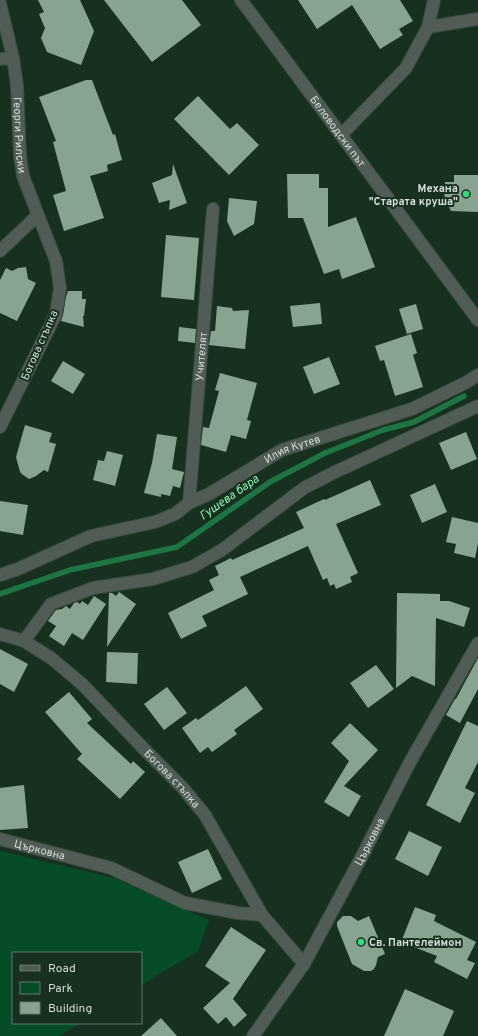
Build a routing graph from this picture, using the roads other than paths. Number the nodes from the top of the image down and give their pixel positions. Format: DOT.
graph roads {
  1 [pos="241,0"];
  2 [pos="434,0"];
  3 [pos="0,3"];
  4 [pos="478,19"];
  5 [pos="428,27"];
  6 [pos="13,58"];
  7 [pos="0,59"];
  8 [pos="341,134"];
  9 [pos="213,209"];
  10 [pos="38,215"];
  11 [pos="0,251"];
  12 [pos="478,320"];
  13 [pos="478,375"];
  14 [pos="478,406"];
  15 [pos="0,426"];
  16 [pos="189,503"];
  17 [pos="0,575"];
  18 [pos="0,634"];
  19 [pos="24,641"];
  20 [pos="478,643"];
  21 [pos="0,839"];
  22 [pos="262,916"];
  23 [pos="304,964"];
  24 [pos="253,1036"];
  1 -- 8 [label="street, Беловодски път"];
  2 -- 5 [label="street"];
  3 -- 6 [label="street, Георги Рилски"];
  4 -- 5 [label="street"];
  5 -- 8 [label="street"];
  6 -- 7 [label="street"];
  6 -- 10 [label="street, Георги Рилски"];
  8 -- 12 [label="street, Беловодски път"];
  9 -- 16 [label="street, Учителят"];
  10 -- 11 [label="street"];
  10 -- 15 [label="street, Богова стъпка"];
  13 -- 16 [label="street, Илия Кутев"];
  14 -- 19 [label="street"];
  16 -- 17 [label="street, Илия Кутев"];
  18 -- 19 [label="street, Богова стъпка"];
  19 -- 22 [label="street, Богова стъпка"];
  20 -- 23 [label="street, Църковна"];
  21 -- 22 [label="street, Църковна"];
  22 -- 23 [label="street, Богова стъпка"];
  23 -- 24 [label="street, Църковна"];
}
